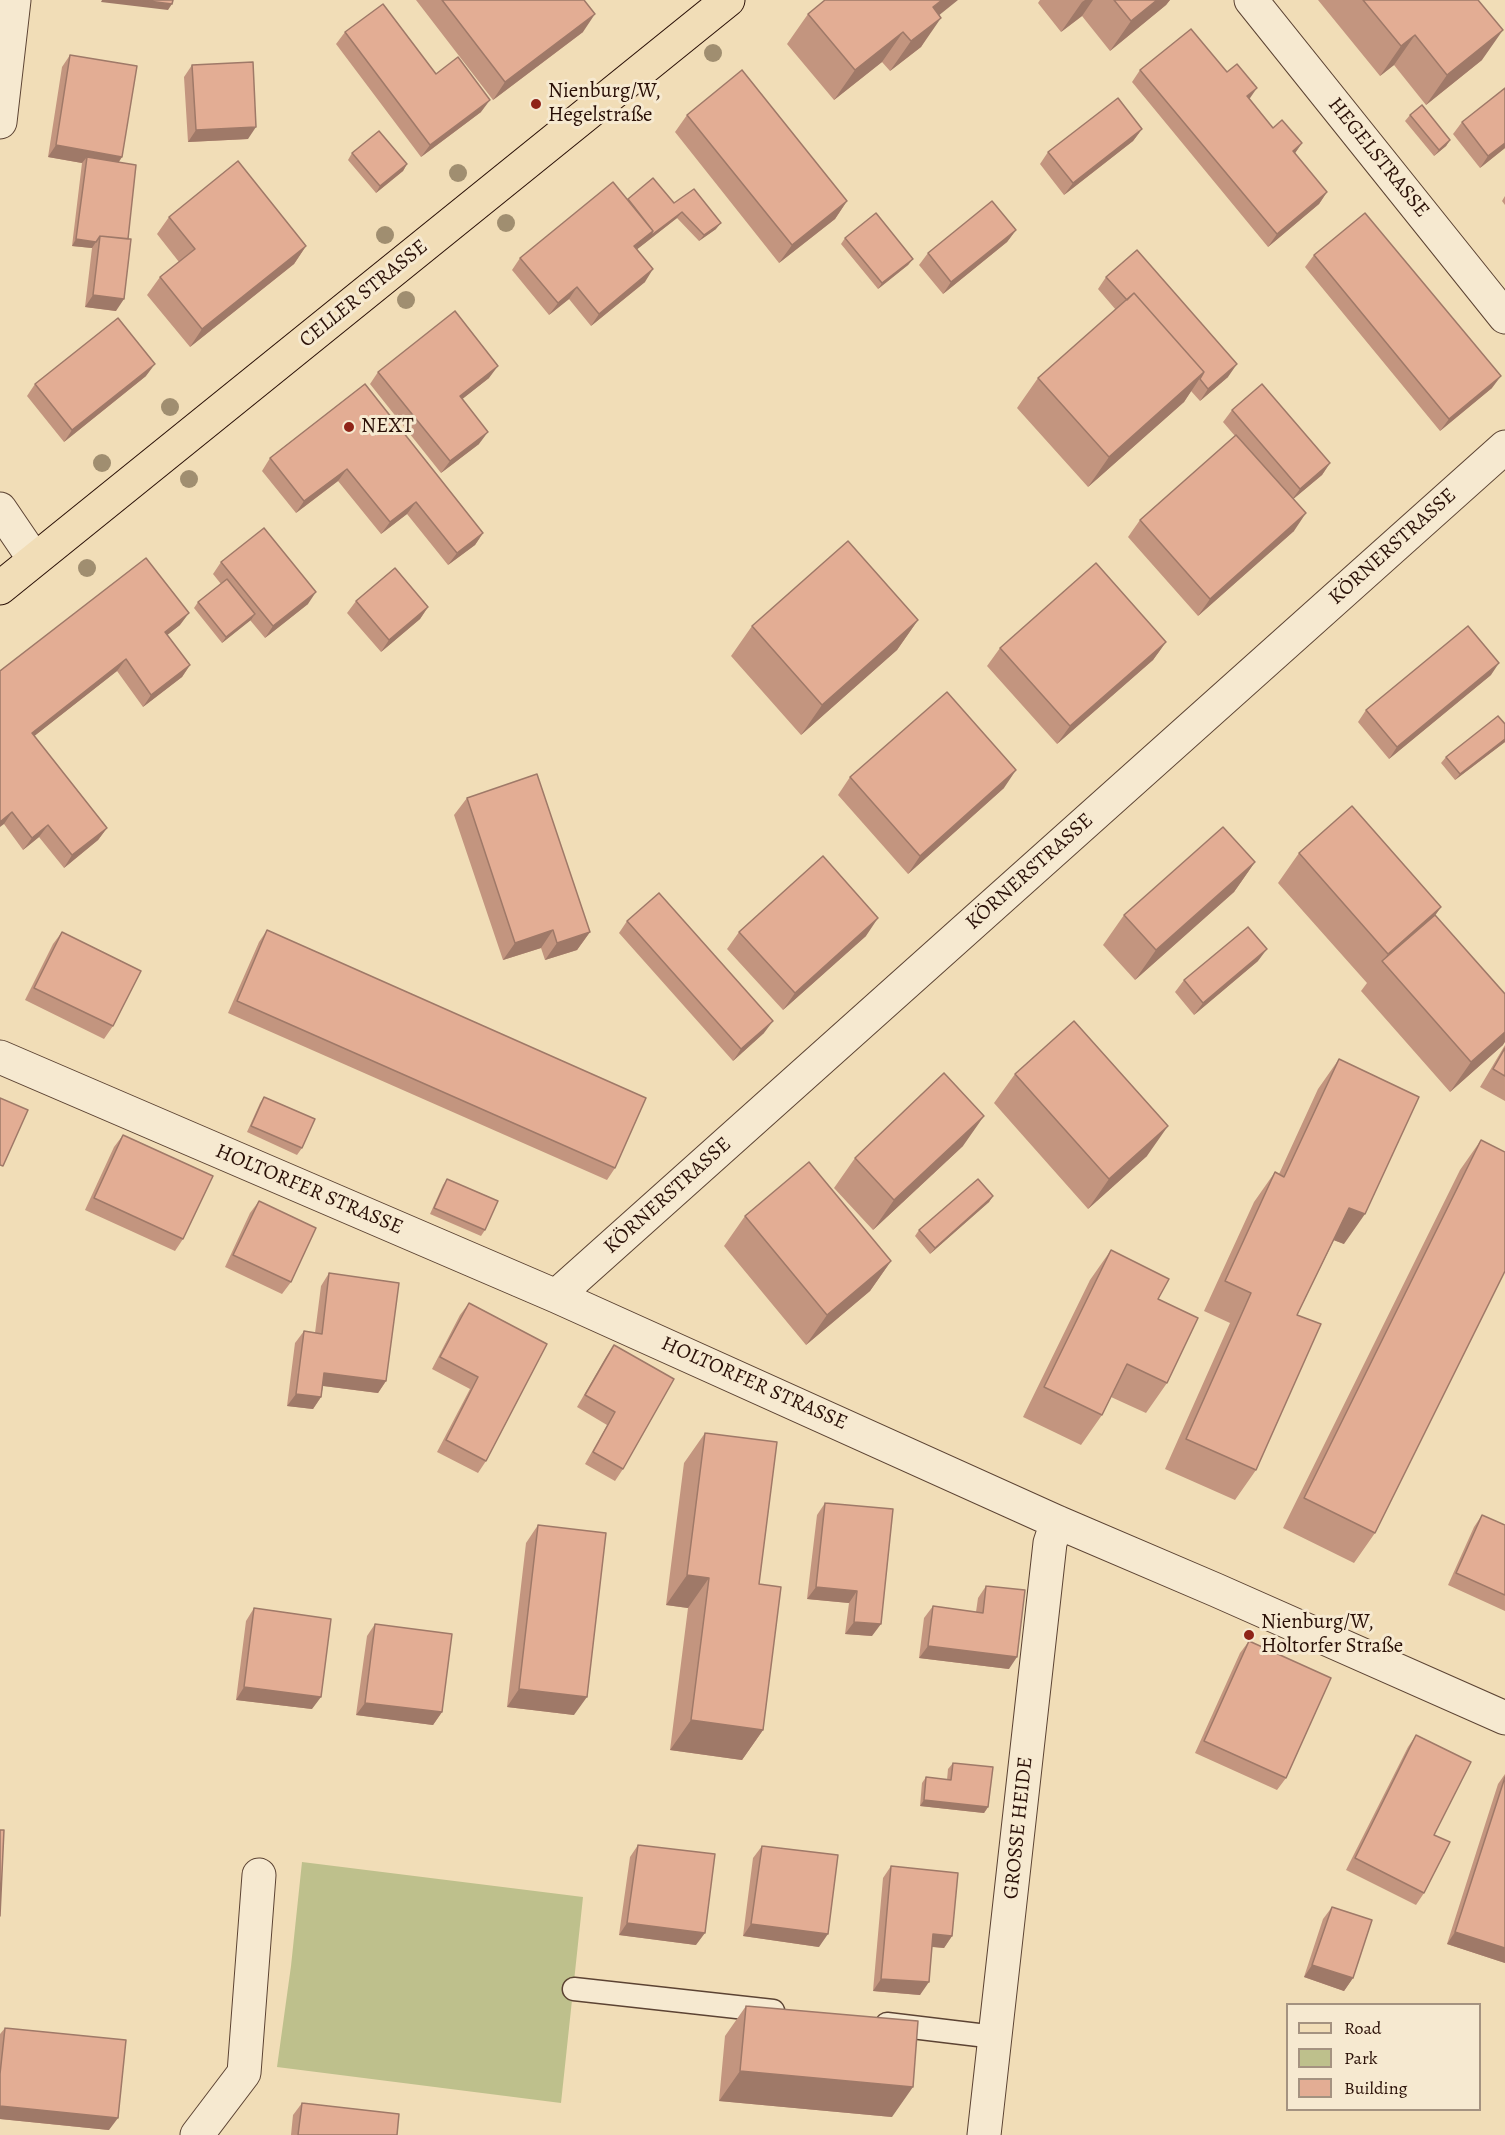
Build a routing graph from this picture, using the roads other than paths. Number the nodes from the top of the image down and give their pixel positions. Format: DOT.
graph roads {
  1 [pos="14,0"];
  2 [pos="728,0"];
  3 [pos="1251,0"];
  4 [pos="0,122"];
  5 [pos="1505,316"];
  6 [pos="1505,447"];
  7 [pos="0,509"];
  8 [pos="34,559"];
  9 [pos="0,588"];
  10 [pos="0,1057"];
  11 [pos="556,1296"];
  12 [pos="1057,1522"];
  13 [pos="1505,1718"];
  14 [pos="259,1875"];
  15 [pos="574,1989"];
  16 [pos="796,2014"];
  17 [pos="867,2022"];
  18 [pos="995,2037"];
  19 [pos="197,2135"];
  20 [pos="984,2135"];
  1 -- 4 [label="street"];
  2 -- 8 [label="main road, CELLER STRASSE"];
  3 -- 5 [label="street, HEGELSTRASSE"];
  6 -- 11 [label="street, KÖRNERSTRASSE"];
  7 -- 8 [label="street"];
  8 -- 9 [label="main road, CELLER STRASSE"];
  10 -- 11 [label="street, HOLTORFER STRASSE"];
  11 -- 12 [label="street, HOLTORFER STRASSE"];
  12 -- 13 [label="street, HOLTORFER STRASSE"];
  12 -- 18 [label="street, GROSSE HEIDE"];
  14 -- 19 [label="street"];
  15 -- 16 [label="lane"];
  17 -- 18 [label="lane"];
  18 -- 20 [label="street, GROSSE HEIDE"];
}
